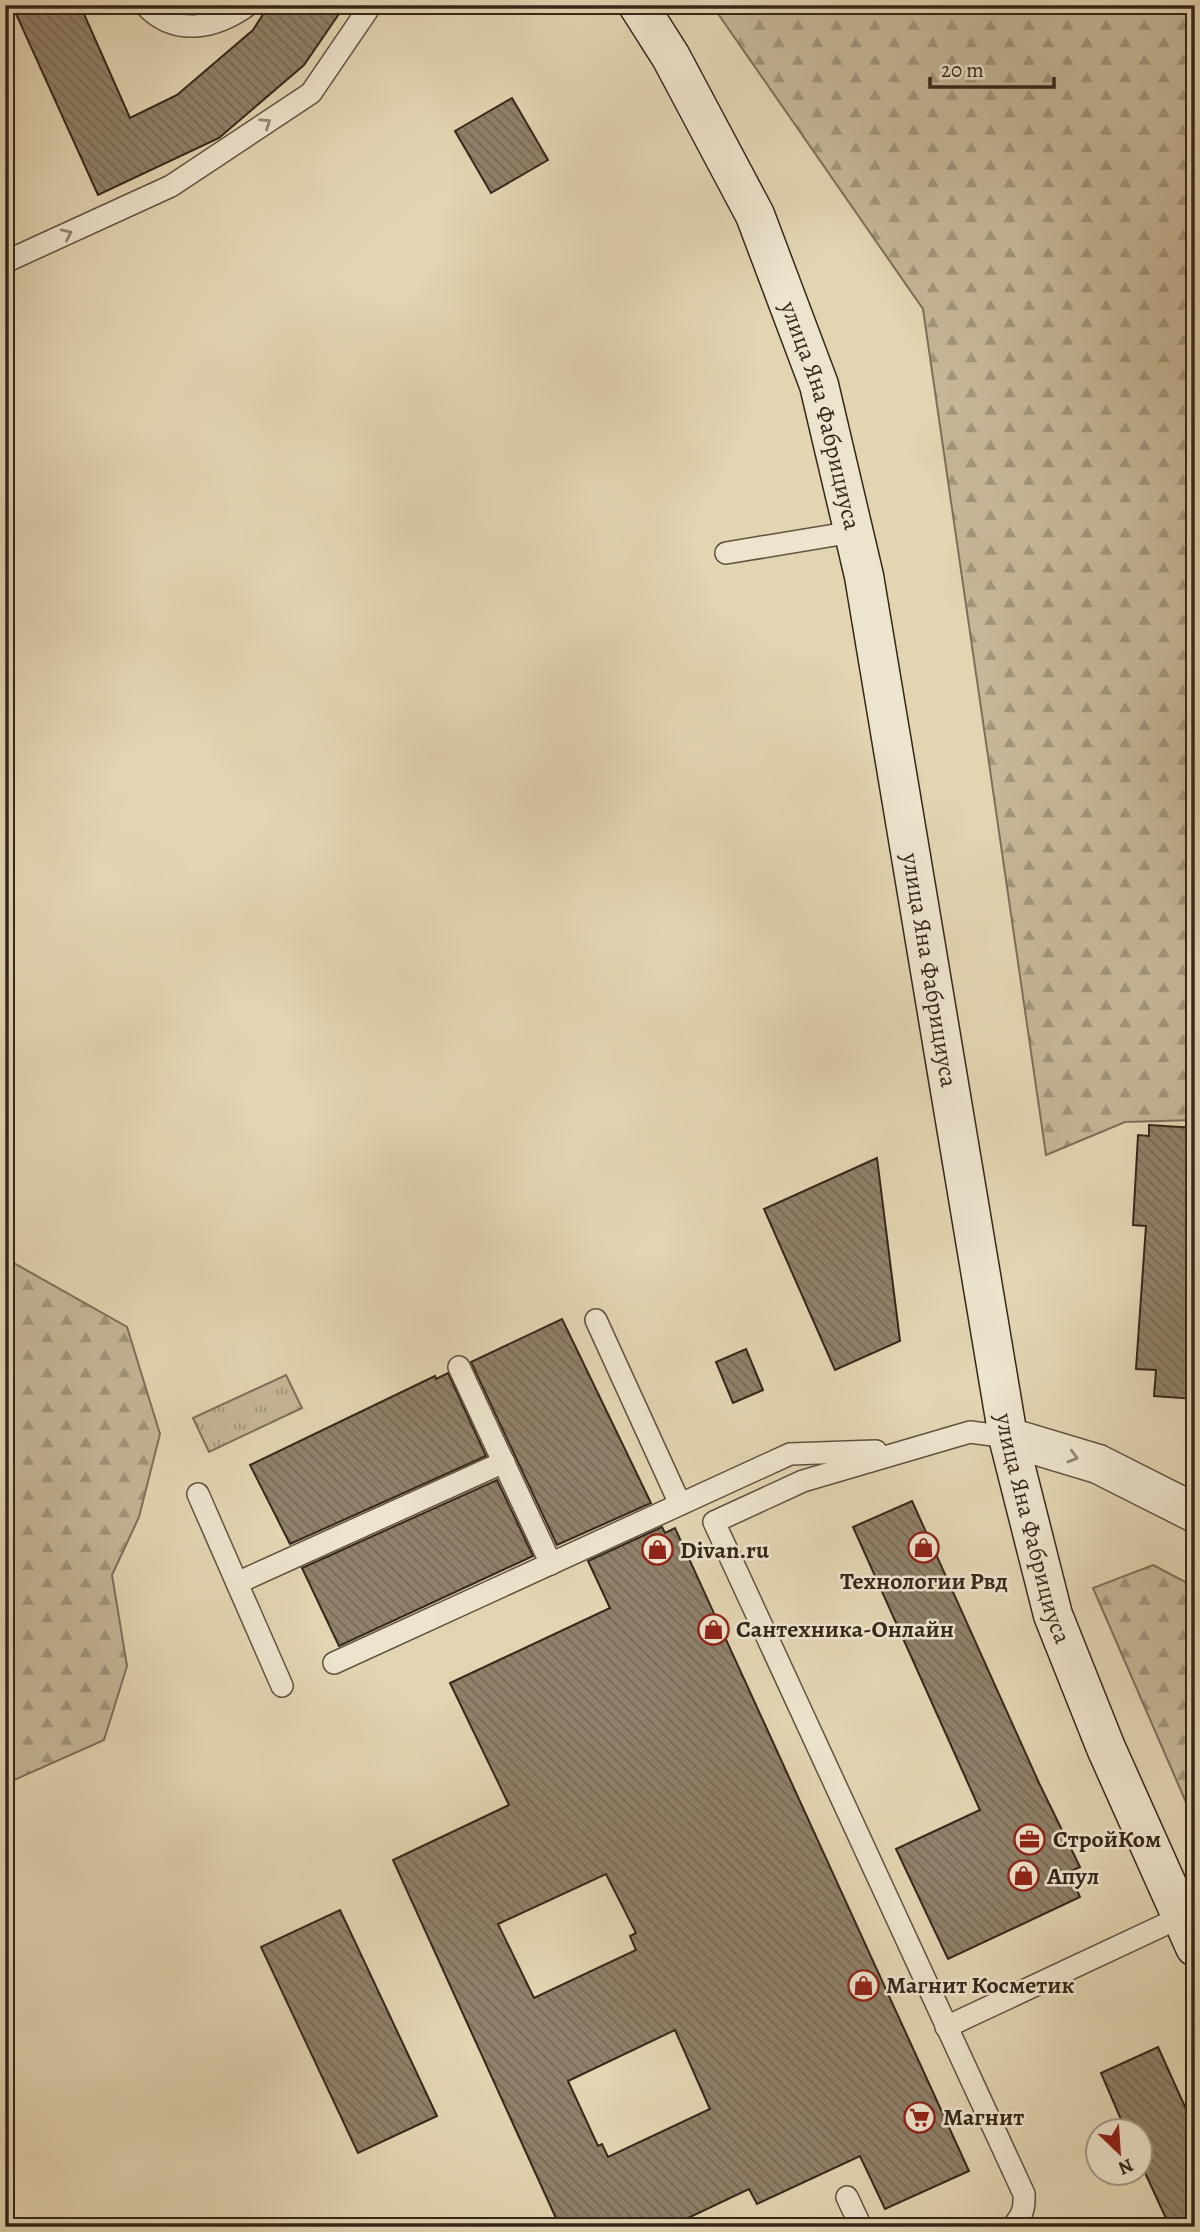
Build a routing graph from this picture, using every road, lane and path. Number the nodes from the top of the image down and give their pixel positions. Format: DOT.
graph roads {
  1 [pos="145,5"];
  2 [pos="248,5"];
  3 [pos="371,5"];
  4 [pos="638,5"];
  5 [pos="5,262"];
  6 [pos="853,532"];
  7 [pos="726,553"];
  8 [pos="596,1320"];
  9 [pos="459,1367"];
  10 [pos="1008,1437"];
  11 [pos="909,1449"];
  12 [pos="504,1462"];
  13 [pos="198,1494"];
  14 [pos="680,1504"];
  15 [pos="1195,1513"];
  16 [pos="551,1564"];
  17 [pos="237,1583"];
  18 [pos="334,1663"];
  19 [pos="282,1686"];
  20 [pos="1188,1932"];
  21 [pos="946,2027"];
  22 [pos="847,2197"];
  23 [pos="861,2227"];
  24 [pos="1012,2227"];
  1 -- 2 [label="lane"];
  5 -- 3 [label="lane, one-way"];
  4 -- 6 [label="main road, улица Яна Фабрициуса"];
  6 -- 7 [label="lane"];
  6 -- 10 [label="main road, улица Яна Фабрициуса"];
  8 -- 14 [label="lane"];
  9 -- 12 [label="lane"];
  10 -- 11 [label="lane"];
  10 -- 15 [label="main road, one-way"];
  10 -- 20 [label="main road, улица Яна Фабрициуса"];
  11 -- 14 [label="lane"];
  11 -- 21 [label="lane"];
  12 -- 16 [label="lane"];
  12 -- 17 [label="lane"];
  13 -- 17 [label="lane"];
  14 -- 16 [label="lane"];
  16 -- 18 [label="lane"];
  17 -- 19 [label="lane"];
  20 -- 21 [label="lane"];
  21 -- 24 [label="lane"];
  22 -- 23 [label="lane"];
}
